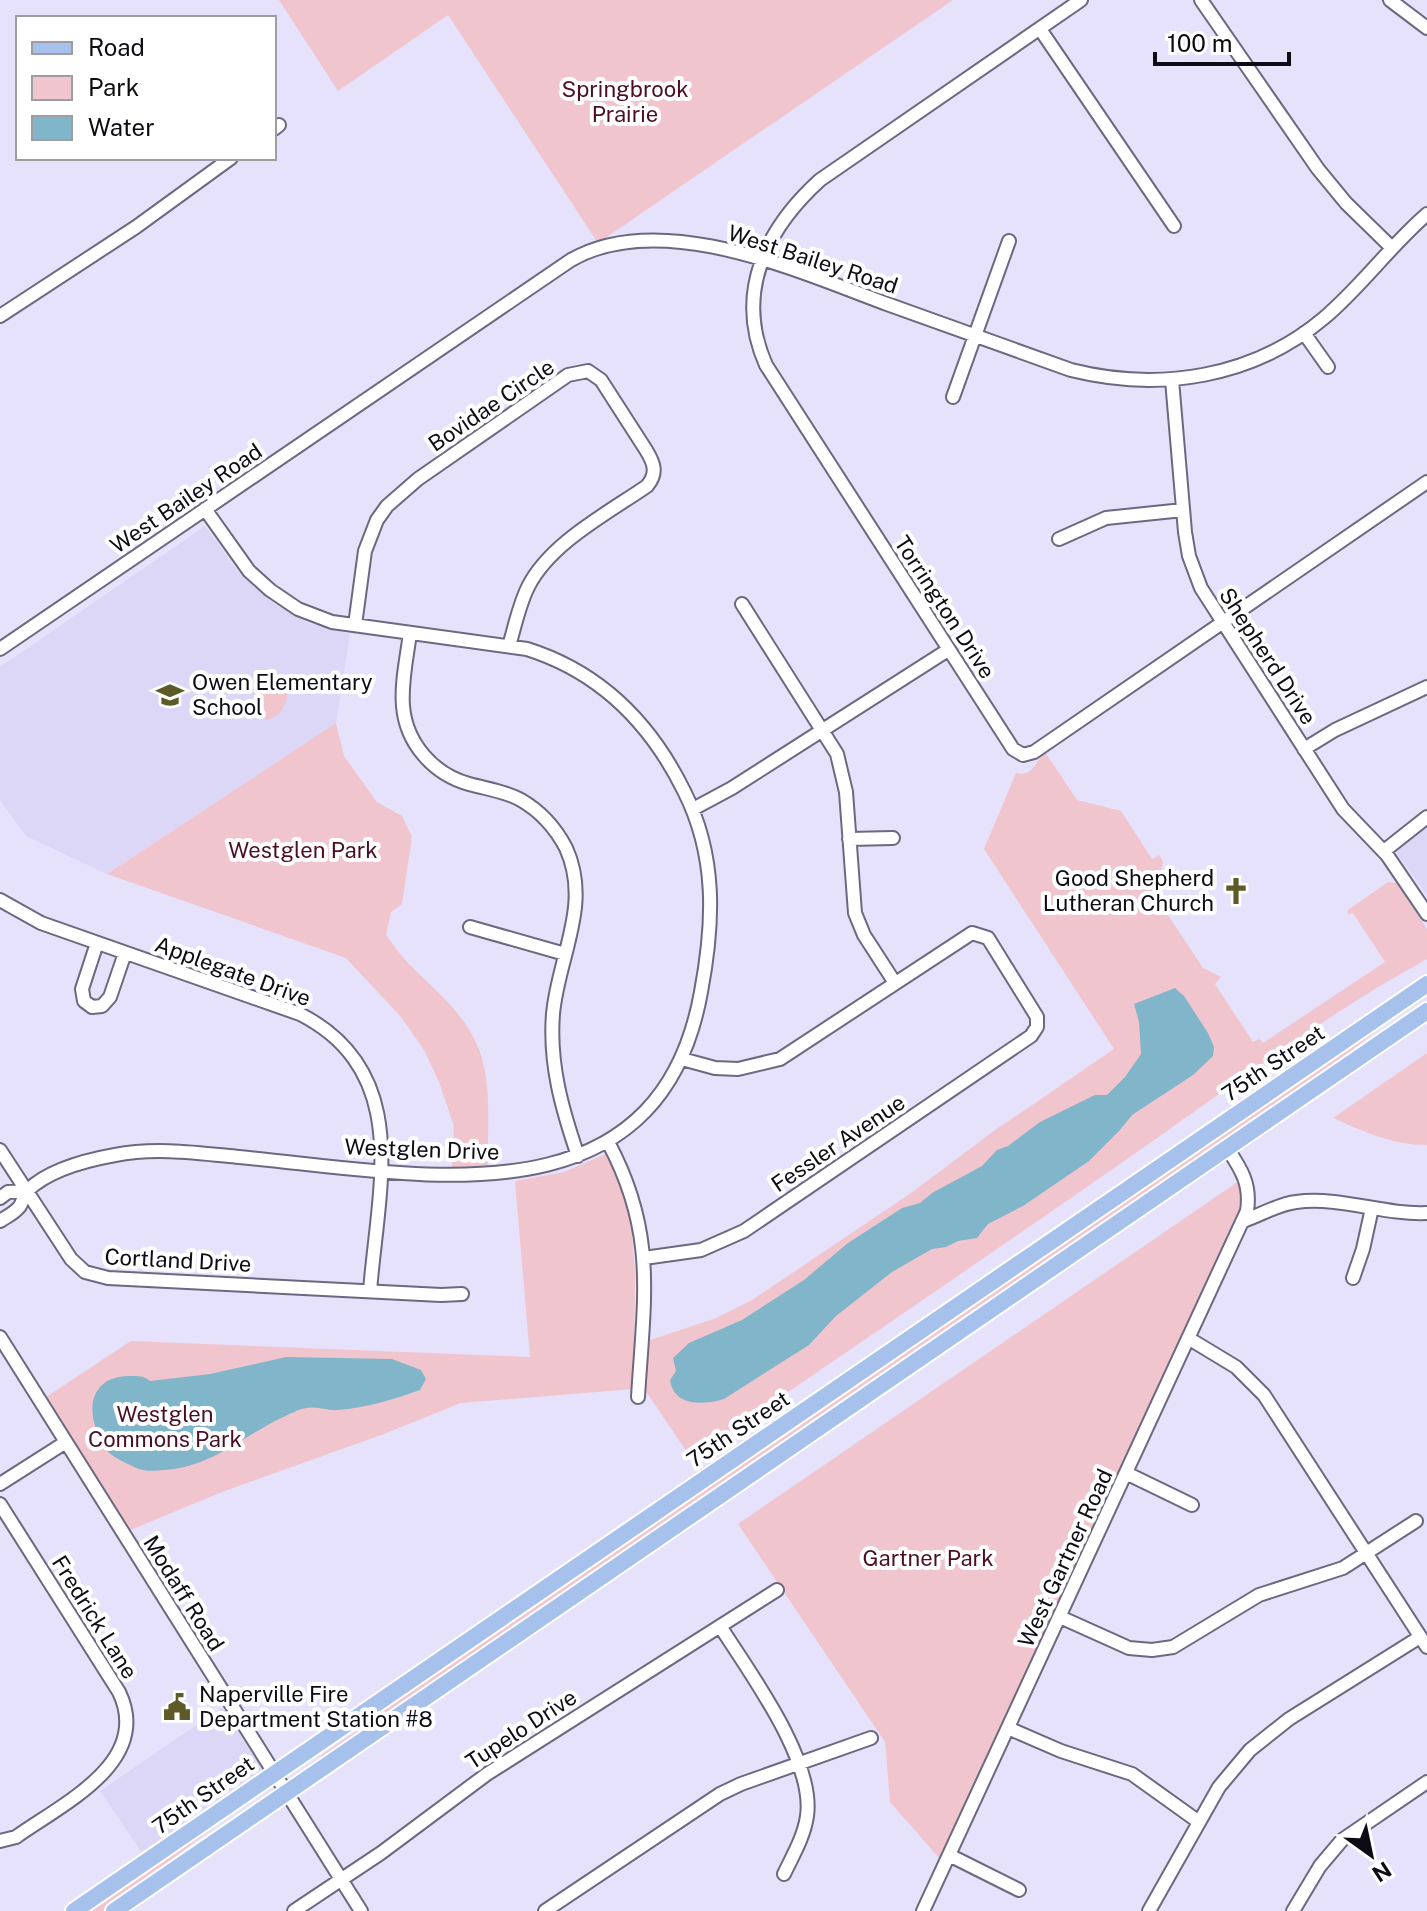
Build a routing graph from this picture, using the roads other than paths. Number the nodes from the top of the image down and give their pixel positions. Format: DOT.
graph roads {
  1 [pos="1081,0"];
  2 [pos="1201,0"];
  3 [pos="1390,0"];
  4 [pos="1427,28"];
  5 [pos="1040,29"];
  6 [pos="228,160"];
  7 [pos="1427,214"];
  8 [pos="1174,226"];
  9 [pos="1009,241"];
  10 [pos="1391,247"];
  11 [pos="762,260"];
  12 [pos="1,315"];
  13 [pos="1304,333"];
  14 [pos="975,335"];
  15 [pos="1328,367"];
  16 [pos="1172,380"];
  17 [pos="953,397"];
  18 [pos="1427,482"];
  19 [pos="205,509"];
  20 [pos="1183,510"];
  21 [pos="1059,539"];
  22 [pos="742,604"];
  23 [pos="1221,622"];
  24 [pos="355,625"];
  25 [pos="410,633"];
  26 [pos="509,646"];
  27 [pos="0,649"];
  28 [pos="948,650"];
  29 [pos="1427,687"];
  30 [pos="823,730"];
  31 [pos="1304,749"];
  32 [pos="693,809"];
  33 [pos="1427,817"];
  34 [pos="893,838"];
  35 [pos="849,839"];
  36 [pos="1384,851"];
  37 [pos="0,900"];
  38 [pos="1427,914"];
  39 [pos="470,927"];
  40 [pos="97,943"];
  41 [pos="125,953"];
  42 [pos="565,954"];
  43 [pos="895,983"];
  44 [pos="1427,984"];
  45 [pos="1427,1011"];
  46 [pos="682,1059"];
  47 [pos="608,1142"];
  48 [pos="1227,1148"];
  49 [pos="0,1150"];
  50 [pos="578,1156"];
  51 [pos="380,1169"];
  52 [pos="27,1191"];
  53 [pos="0,1198"];
  54 [pos="1372,1208"];
  55 [pos="1427,1213"];
  56 [pos="0,1221"];
  57 [pos="1243,1221"];
  58 [pos="644,1258"];
  59 [pos="1353,1278"];
  60 [pos="370,1291"];
  61 [pos="462,1294"];
  62 [pos="0,1337"];
  63 [pos="1188,1338"];
  64 [pos="638,1397"];
  65 [pos="66,1442"];
  66 [pos="1126,1473"];
  67 [pos="0,1484"];
  68 [pos="0,1504"];
  69 [pos="1192,1505"];
  70 [pos="1416,1521"];
  71 [pos="1366,1553"];
  72 [pos="777,1590"];
  73 [pos="1060,1617"];
  74 [pos="720,1626"];
  75 [pos="1424,1642"];
  76 [pos="1008,1728"];
  77 [pos="871,1738"];
  78 [pos="798,1763"];
  79 [pos="274,1773"];
  80 [pos="1427,1782"];
  81 [pos="286,1792"];
  82 [pos="1199,1822"];
  83 [pos="0,1841"];
  84 [pos="949,1855"];
  85 [pos="784,1874"];
  86 [pos="341,1879"];
  87 [pos="1019,1890"];
  88 [pos="74,1911"];
  89 [pos="114,1911"];
  90 [pos="294,1911"];
  91 [pos="361,1911"];
  92 [pos="545,1911"];
  93 [pos="923,1911"];
  94 [pos="1149,1911"];
  95 [pos="1293,1911"];
  1 -- 5 [label="street, Torrington Drive"];
  2 -- 10 [label="street"];
  3 -- 4 [label="street"];
  5 -- 8 [label="street"];
  5 -- 11 [label="street, Torrington Drive"];
  6 -- 12 [label="street"];
  7 -- 10 [label="street, West Bailey Road"];
  9 -- 14 [label="street"];
  10 -- 13 [label="street, West Bailey Road"];
  11 -- 14 [label="street, West Bailey Road"];
  11 -- 19 [label="street, West Bailey Road"];
  11 -- 28 [label="street, Torrington Drive"];
  13 -- 15 [label="street"];
  13 -- 16 [label="street, West Bailey Road"];
  14 -- 16 [label="street, West Bailey Road"];
  14 -- 17 [label="street"];
  16 -- 20 [label="street, Shepherd Drive"];
  18 -- 23 [label="street"];
  19 -- 24 [label="street, Westglen Drive"];
  19 -- 27 [label="street, West Bailey Road"];
  20 -- 21 [label="street"];
  20 -- 23 [label="street, Shepherd Drive"];
  22 -- 30 [label="street"];
  23 -- 28 [label="street, Torrington Drive"];
  23 -- 31 [label="street, Shepherd Drive"];
  24 -- 25 [label="street, Westglen Drive"];
  24 -- 26 [label="street, Bovidae Circle"];
  25 -- 26 [label="street, Westglen Drive"];
  25 -- 42 [label="street"];
  26 -- 32 [label="street, Westglen Drive"];
  28 -- 30 [label="street"];
  29 -- 31 [label="street"];
  30 -- 32 [label="street"];
  30 -- 35 [label="street"];
  31 -- 36 [label="street, Shepherd Drive"];
  32 -- 46 [label="street, Westglen Drive"];
  33 -- 36 [label="street"];
  34 -- 35 [label="street"];
  35 -- 43 [label="street"];
  36 -- 38 [label="street, Shepherd Drive"];
  37 -- 40 [label="street, Applegate Drive"];
  39 -- 42 [label="street"];
  40 -- 41 [label="street, Applegate Drive"];
  40 -- 41 [label="street"];
  41 -- 51 [label="street, Applegate Drive"];
  42 -- 50 [label="street"];
  43 -- 46 [label="street"];
  43 -- 58 [label="street, Fessler Avenue"];
  44 -- 79 [label="main road, 75th Street"];
  45 -- 48 [label="main road, 75th Street"];
  46 -- 47 [label="street, Westglen Drive"];
  47 -- 50 [label="street, Westglen Drive"];
  47 -- 58 [label="street"];
  48 -- 57 [label="street, West Gartner Road"];
  48 -- 81 [label="main road, 75th Street"];
  49 -- 52 [label="street, Cortland Drive"];
  50 -- 51 [label="street, Westglen Drive"];
  51 -- 52 [label="street, Westglen Drive"];
  51 -- 60 [label="street, Applegate Drive"];
  52 -- 53 [label="street, Westglen Drive"];
  52 -- 56 [label="street, Westglen Drive"];
  52 -- 60 [label="street, Cortland Drive"];
  54 -- 55 [label="street"];
  54 -- 57 [label="street"];
  54 -- 59 [label="street"];
  57 -- 63 [label="street, West Gartner Road"];
  58 -- 64 [label="street"];
  60 -- 61 [label="street, Cortland Drive"];
  62 -- 65 [label="street, Modaff Road"];
  63 -- 66 [label="street, West Gartner Road"];
  63 -- 71 [label="street"];
  65 -- 67 [label="street"];
  65 -- 79 [label="street, Modaff Road"];
  66 -- 69 [label="street"];
  66 -- 73 [label="street, West Gartner Road"];
  68 -- 83 [label="street, Fredrick Lane"];
  70 -- 71 [label="street"];
  71 -- 73 [label="street"];
  71 -- 75 [label="street"];
  72 -- 74 [label="street, Tupelo Drive"];
  73 -- 76 [label="street, West Gartner Road"];
  74 -- 78 [label="street"];
  74 -- 86 [label="street, Tupelo Drive"];
  75 -- 82 [label="street"];
  76 -- 82 [label="street"];
  76 -- 84 [label="street, West Gartner Road"];
  77 -- 78 [label="street"];
  78 -- 85 [label="street"];
  78 -- 92 [label="street"];
  79 -- 81 [label="street, Modaff Road"];
  79 -- 88 [label="main road, 75th Street"];
  80 -- 95 [label="street"];
  81 -- 86 [label="street, Modaff Road"];
  81 -- 89 [label="main road, 75th Street"];
  82 -- 94 [label="street"];
  84 -- 87 [label="street"];
  84 -- 93 [label="street, West Gartner Road"];
  86 -- 90 [label="street, Tupelo Drive"];
  86 -- 91 [label="street, Modaff Road"];
}
